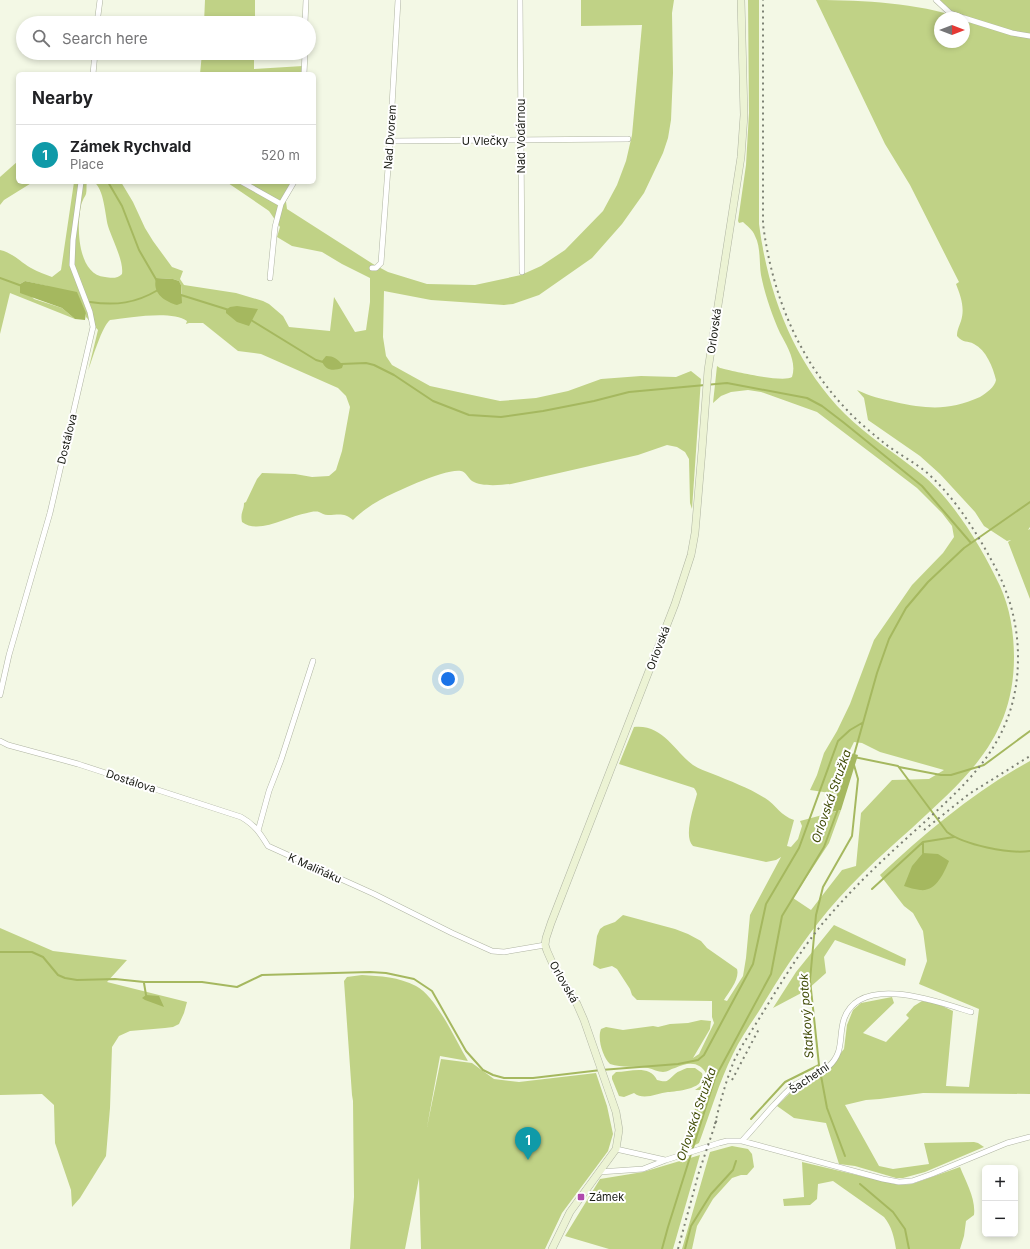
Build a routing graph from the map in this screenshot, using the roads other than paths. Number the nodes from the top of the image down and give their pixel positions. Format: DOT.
graph roads {
  1 [pos="100,0"];
  2 [pos="306,0"];
  3 [pos="398,0"];
  4 [pos="520,0"];
  5 [pos="741,0"];
  6 [pos="936,0"];
  7 [pos="950,12"];
  8 [pos="99,16"];
  9 [pos="305,16"];
  10 [pos="970,20"];
  11 [pos="1030,36"];
  12 [pos="94,60"];
  13 [pos="305,60"];
  14 [pos="93,72"];
  15 [pos="304,72"];
  16 [pos="628,139"];
  17 [pos="390,141"];
  18 [pos="521,141"];
  19 [pos="81,184"];
  20 [pos="246,184"];
  21 [pos="293,184"];
  22 [pos="281,204"];
  23 [pos="372,268"];
  24 [pos="522,272"];
  25 [pos="270,278"];
  26 [pos="313,661"];
  27 [pos="0,695"];
  28 [pos="0,741"];
  29 [pos="258,831"];
  30 [pos="545,945"];
  31 [pos="970,1012"];
  32 [pos="1030,1137"];
  33 [pos="742,1141"];
  34 [pos="616,1148"];
  35 [pos="666,1160"];
  36 [pos="599,1172"];
  37 [pos="552,1249"];
  1 -- 8 [label="street"];
  2 -- 9 [label="street"];
  3 -- 17 [label="street, Nad Dvorem"];
  4 -- 18 [label="street, Nad Vodárnou"];
  5 -- 30 [label="main road, Orlovská"];
  6 -- 7 [label="street"];
  10 -- 11 [label="street"];
  12 -- 14 [label="street"];
  13 -- 15 [label="street"];
  16 -- 18 [label="street, U Vlečky"];
  17 -- 18 [label="street, U Vlečky"];
  17 -- 23 [label="street, Nad Dvorem"];
  18 -- 24 [label="street, Nad Vodárnou"];
  19 -- 27 [label="street, Dostálova"];
  20 -- 22 [label="street"];
  21 -- 22 [label="street"];
  22 -- 25 [label="street"];
  26 -- 29 [label="street"];
  28 -- 29 [label="street, Dostálova"];
  29 -- 30 [label="street, K Maliňáku"];
  30 -- 34 [label="main road, Orlovská"];
  31 -- 33 [label="street, Šachetní"];
  32 -- 33 [label="street"];
  33 -- 35 [label="street"];
  34 -- 35 [label="street"];
  34 -- 36 [label="main road, Orlovská"];
  35 -- 36 [label="street"];
  36 -- 37 [label="main road, Orlovská"];
}
